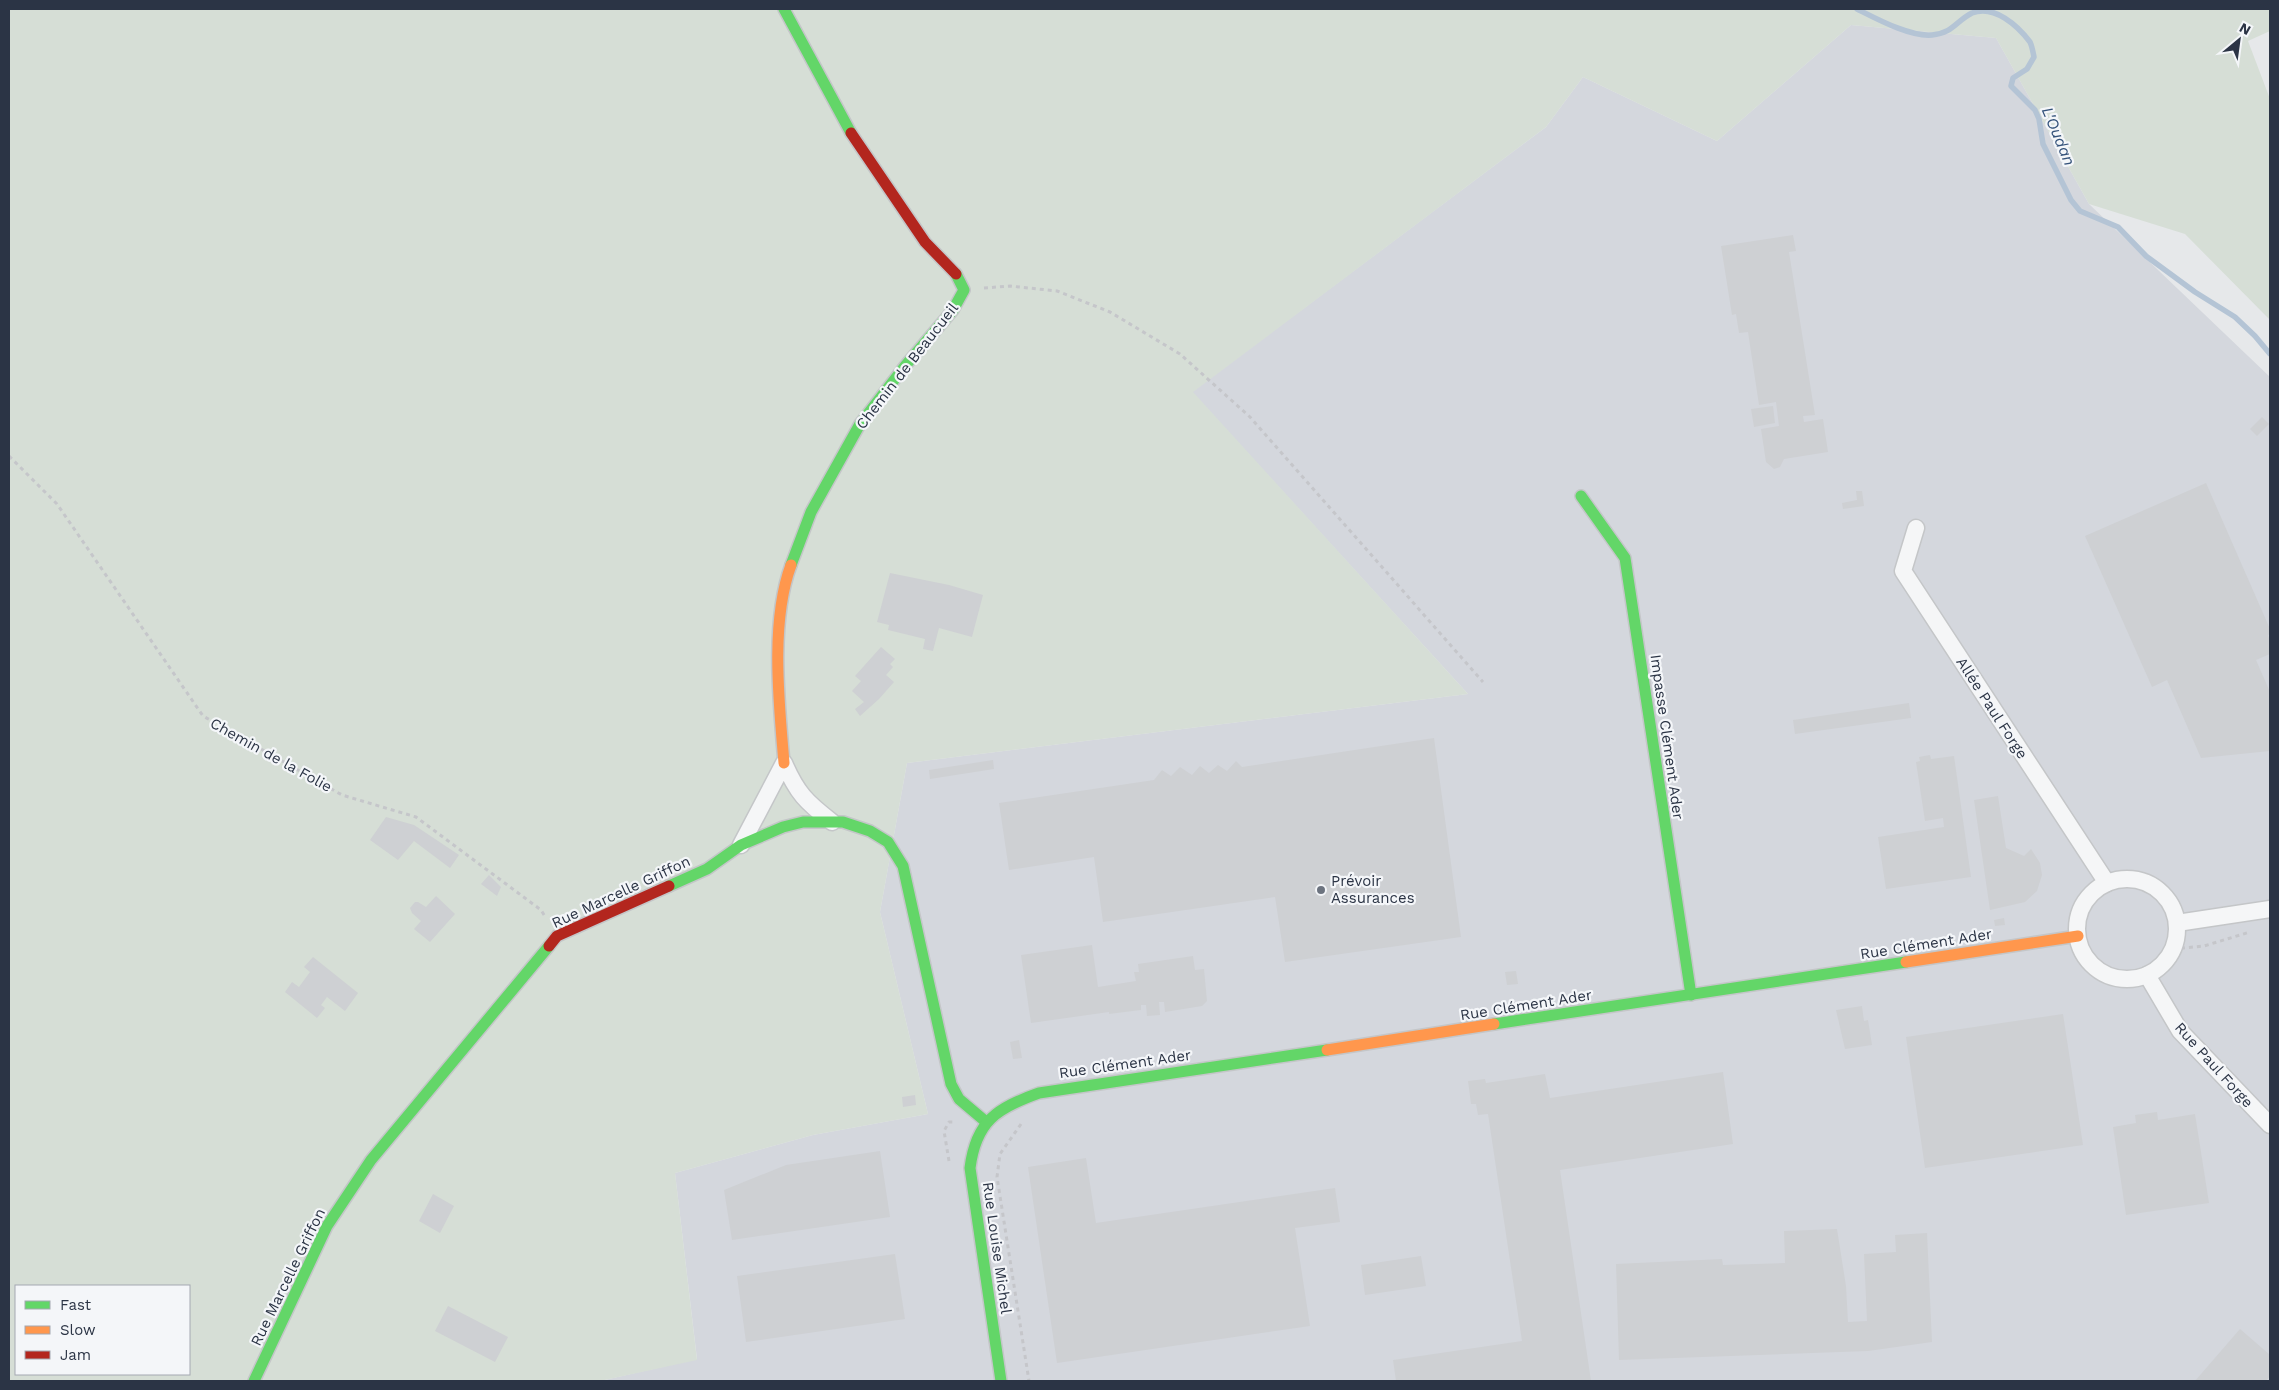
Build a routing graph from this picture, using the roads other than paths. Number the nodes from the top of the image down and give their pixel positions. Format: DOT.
graph roads {
  1 [pos="784,9"];
  2 [pos="1581,496"];
  3 [pos="1916,528"];
  4 [pos="784,763"];
  5 [pos="832,822"];
  6 [pos="741,845"];
  7 [pos="2107,883"];
  8 [pos="2270,908"];
  9 [pos="2177,923"];
  10 [pos="2078,936"];
  11 [pos="2147,975"];
  12 [pos="1690,995"];
  13 [pos="986,1121"];
  14 [pos="2270,1125"];
  15 [pos="254,1381"];
  16 [pos="1001,1381"];
  1 -- 4 [label="street, Chemin de Beaucueil"];
  2 -- 12 [label="street, Impasse Clément Ader"];
  3 -- 7 [label="street, Allée Paul Forge"];
  4 -- 5 [label="street, Chemin de Beaucueil"];
  4 -- 6 [label="street"];
  5 -- 6 [label="street, Rue Marcelle Griffon"];
  5 -- 13 [label="street, Rue Marcelle Griffon"];
  6 -- 15 [label="street, Rue Marcelle Griffon"];
  7 -- 9 [label="street"];
  7 -- 10 [label="street"];
  8 -- 9 [label="street"];
  9 -- 11 [label="street"];
  10 -- 11 [label="street"];
  10 -- 12 [label="street, Rue Clément Ader"];
  11 -- 14 [label="street, Rue Paul Forge"];
  12 -- 13 [label="street, Rue Clément Ader"];
  13 -- 16 [label="street, Rue Louise Michel"];
}
